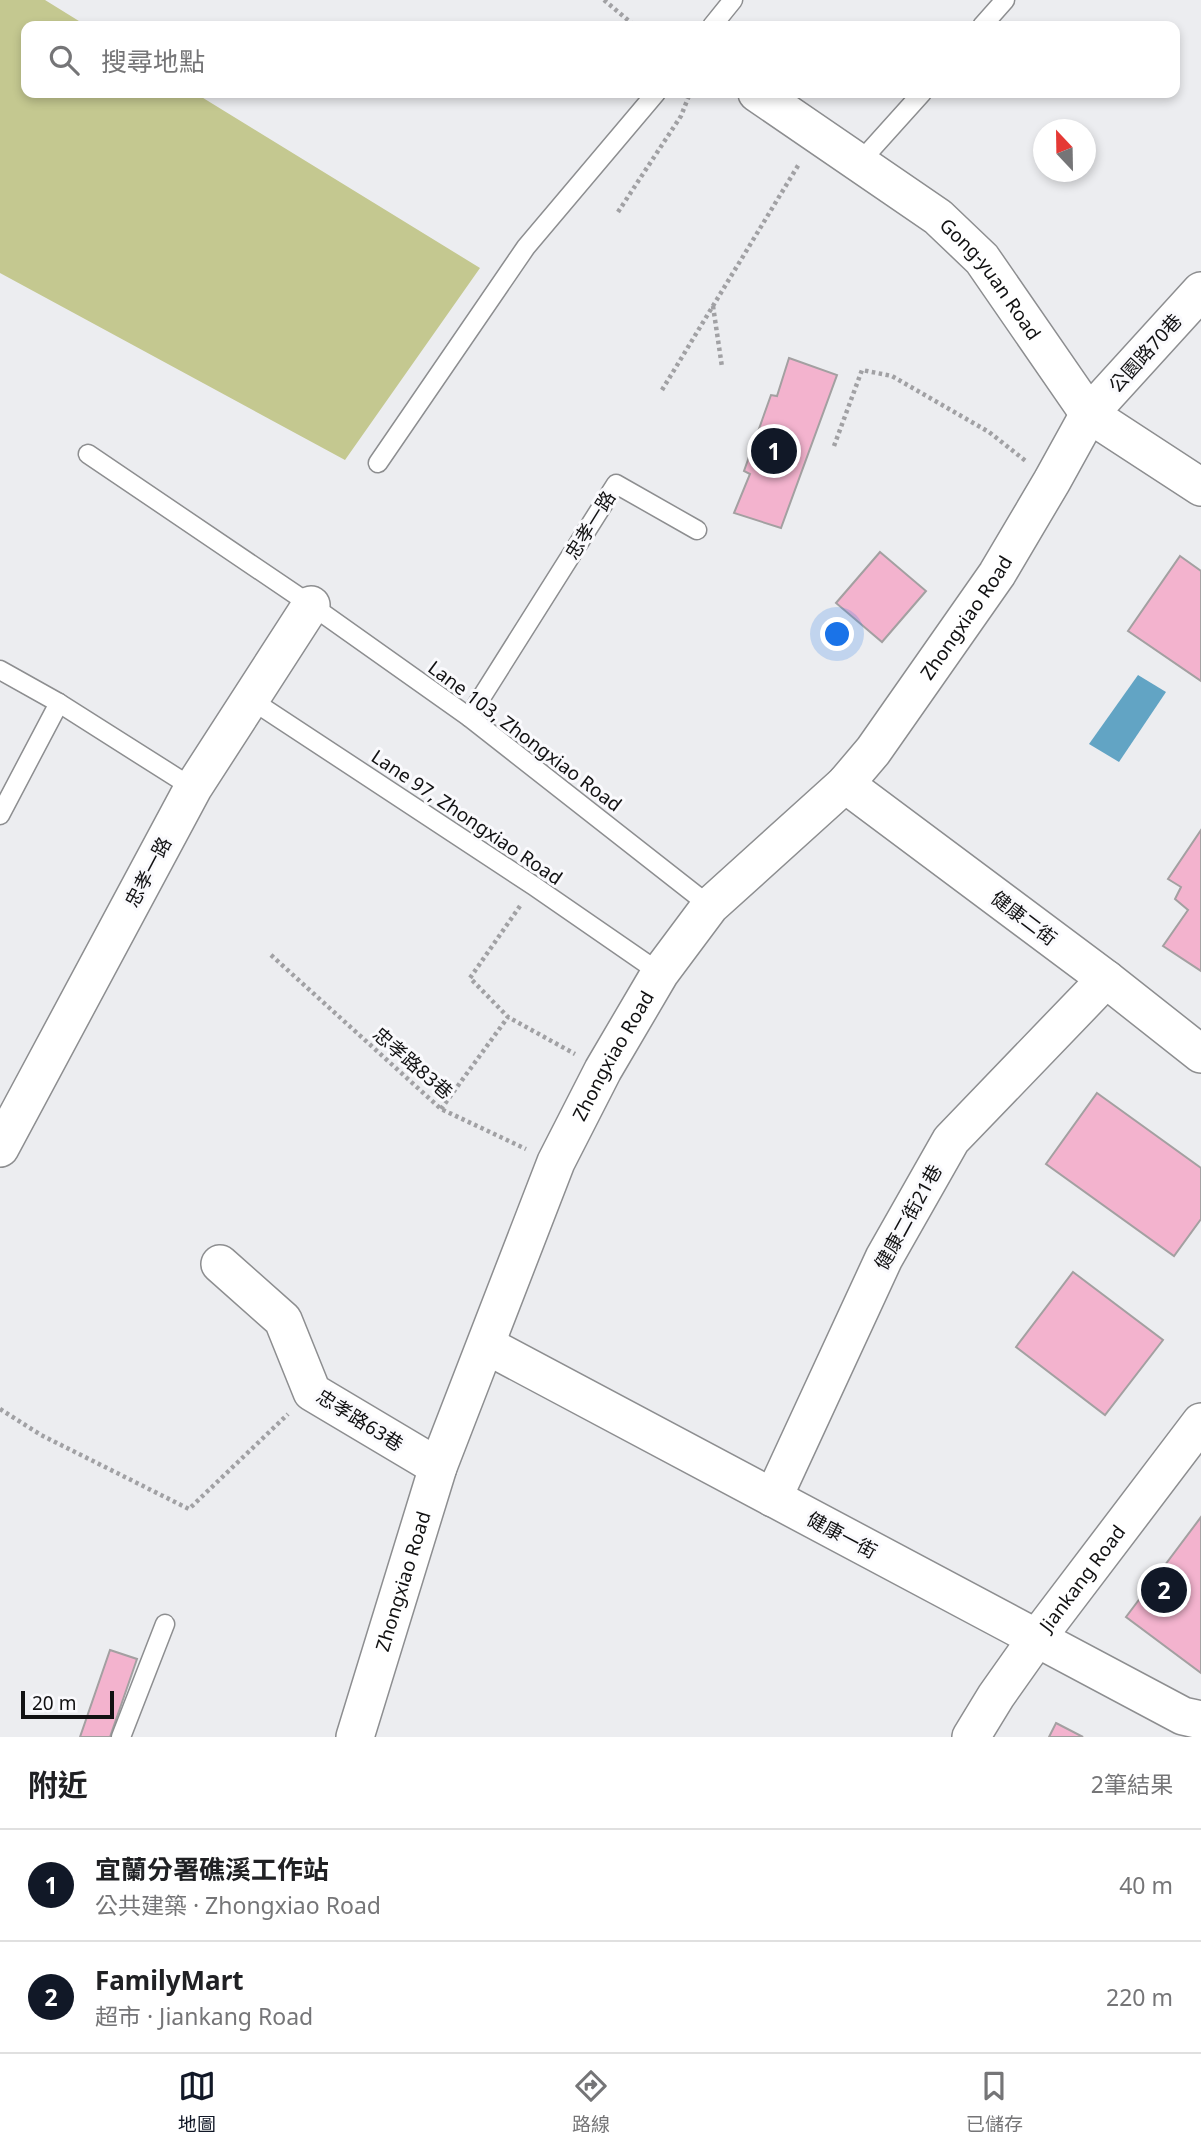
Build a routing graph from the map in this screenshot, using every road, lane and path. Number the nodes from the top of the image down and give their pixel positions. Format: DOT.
graph roads {
  1 [pos="604,0"];
  2 [pos="733,0"];
  3 [pos="1005,0"];
  4 [pos="629,21"];
  5 [pos="716,21"];
  6 [pos="986,21"];
  7 [pos="652,98"];
  8 [pos="688,98"];
  9 [pos="764,98"];
  10 [pos="918,98"];
  11 [pos="817,134"];
  12 [pos="859,163"];
  13 [pos="618,212"];
  14 [pos="1201,291"];
  15 [pos="713,306"];
  16 [pos="722,367"];
  17 [pos="662,390"];
  18 [pos="1088,414"];
  19 [pos="834,446"];
  20 [pos="88,454"];
  21 [pos="378,463"];
  22 [pos="1052,481"];
  23 [pos="1201,487"];
  24 [pos="697,530"];
  25 [pos="311,605"];
  26 [pos="0,670"];
  27 [pos="250,699"];
  28 [pos="59,703"];
  29 [pos="469,717"];
  30 [pos="845,784"];
  31 [pos="193,788"];
  32 [pos="0,815"];
  33 [pos="534,886"];
  34 [pos="710,906"];
  35 [pos="271,955"];
  36 [pos="660,972"];
  37 [pos="1106,979"];
  38 [pos="508,1017"];
  39 [pos="1201,1054"];
  40 [pos="603,1070"];
  41 [pos="440,1109"];
  42 [pos="0,1148"];
  43 [pos="556,1163"];
  44 [pos="220,1264"];
  45 [pos="486,1345"];
  46 [pos="312,1392"];
  47 [pos="0,1409"];
  48 [pos="1201,1422"];
  49 [pos="439,1467"];
  50 [pos="773,1498"];
  51 [pos="165,1624"];
  52 [pos="1037,1638"];
  53 [pos="1201,1720"];
  54 [pos="121,1737"];
  55 [pos="355,1737"];
  56 [pos="971,1737"];
  1 -- 4 [label="path"];
  2 -- 5 [label="lane"];
  3 -- 6 [label="lane"];
  7 -- 21 [label="lane"];
  8 -- 13 [label="path"];
  9 -- 11 [label="street, Gong-yuan Road"];
  10 -- 12 [label="lane"];
  11 -- 12 [label="street, Gong-yuan Road"];
  11 -- 15 [label="path"];
  12 -- 18 [label="street, Gong-yuan Road"];
  14 -- 18 [label="street, 公園路70巷"];
  15 -- 16 [label="path"];
  15 -- 17 [label="path"];
  18 -- 22 [label="street, 公園路70巷"];
  18 -- 23 [label="street, Gong-yuan Road"];
  19 -- 22 [label="path"];
  20 -- 25 [label="lane, Lane 103, Zhongxiao Road"];
  22 -- 30 [label="street, Zhongxiao Road"];
  24 -- 29 [label="lane, 忠孝一路"];
  25 -- 27 [label="street, 忠孝一路"];
  25 -- 29 [label="lane, Lane 103, Zhongxiao Road"];
  26 -- 28 [label="lane"];
  27 -- 31 [label="street, 忠孝一路"];
  27 -- 33 [label="lane, Lane 97, Zhongxiao Road"];
  28 -- 31 [label="lane"];
  28 -- 32 [label="lane"];
  29 -- 34 [label="lane, Lane 103, Zhongxiao Road"];
  30 -- 34 [label="street, Zhongxiao Road"];
  30 -- 37 [label="street, 健康二街"];
  31 -- 42 [label="street, 忠孝一路"];
  33 -- 36 [label="lane, Lane 97, Zhongxiao Road"];
  33 -- 38 [label="path"];
  34 -- 36 [label="street, Zhongxiao Road"];
  35 -- 41 [label="path, 忠孝路83巷"];
  36 -- 40 [label="street, Zhongxiao Road"];
  37 -- 39 [label="street, 健康二街"];
  37 -- 50 [label="street, 健康二街21巷"];
  38 -- 40 [label="path"];
  38 -- 41 [label="path"];
  40 -- 43 [label="street, Zhongxiao Road"];
  41 -- 43 [label="path, 忠孝路83巷"];
  43 -- 45 [label="street, Zhongxiao Road"];
  44 -- 46 [label="street, 忠孝路63巷"];
  45 -- 49 [label="street, Zhongxiao Road"];
  45 -- 50 [label="street, 健康一街"];
  46 -- 47 [label="path"];
  46 -- 49 [label="street, 忠孝路63巷"];
  48 -- 52 [label="street, Jiankang Road"];
  49 -- 55 [label="street, Zhongxiao Road"];
  50 -- 52 [label="street, 健康一街"];
  51 -- 54 [label="lane"];
  52 -- 53 [label="street, 健康一街"];
  52 -- 56 [label="street, Jiankang Road"];
}
